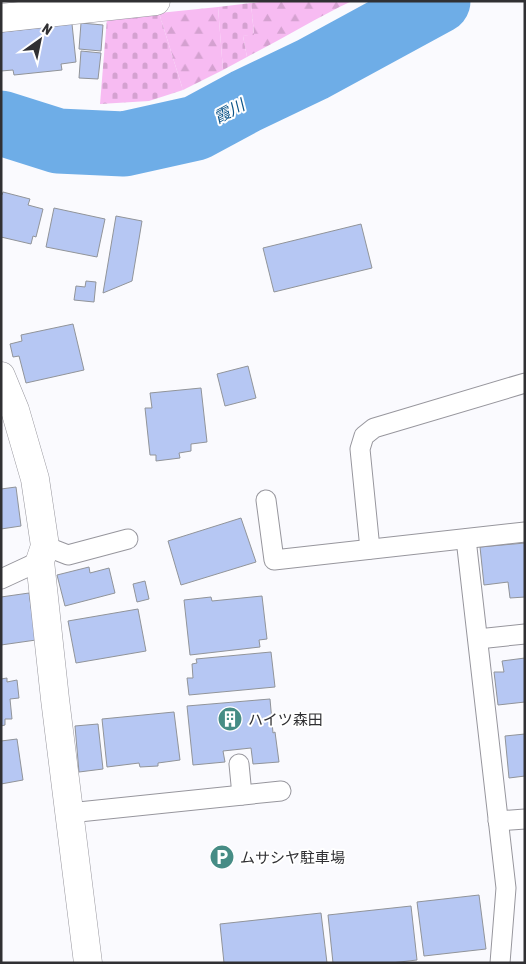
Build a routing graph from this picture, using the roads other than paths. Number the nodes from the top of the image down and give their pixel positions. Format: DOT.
graph roads {
  1 [pos="156,1"];
  2 [pos="1,18"];
  3 [pos="1,376"];
  4 [pos="525,383"];
  5 [pos="266,500"];
  6 [pos="525,532"];
  7 [pos="128,539"];
  8 [pos="466,539"];
  9 [pos="370,549"];
  10 [pos="42,554"];
  11 [pos="1,579"];
  12 [pos="525,634"];
  13 [pos="478,639"];
  14 [pos="239,764"];
  15 [pos="280,791"];
  16 [pos="242,795"];
  17 [pos="70,813"];
  18 [pos="525,819"];
  19 [pos="498,821"];
  20 [pos="88,963"];
  21 [pos="500,963"];
  1 -- 2 [label="street"];
  3 -- 10 [label="street"];
  4 -- 9 [label="lane"];
  5 -- 9 [label="lane"];
  6 -- 8 [label="lane"];
  7 -- 10 [label="lane"];
  8 -- 9 [label="lane"];
  8 -- 13 [label="lane"];
  10 -- 11 [label="lane"];
  10 -- 17 [label="street"];
  12 -- 13 [label="lane"];
  13 -- 19 [label="lane"];
  14 -- 16 [label="lane"];
  15 -- 16 [label="lane"];
  16 -- 17 [label="lane"];
  17 -- 20 [label="street"];
  18 -- 19 [label="lane"];
  19 -- 21 [label="lane"];
}
